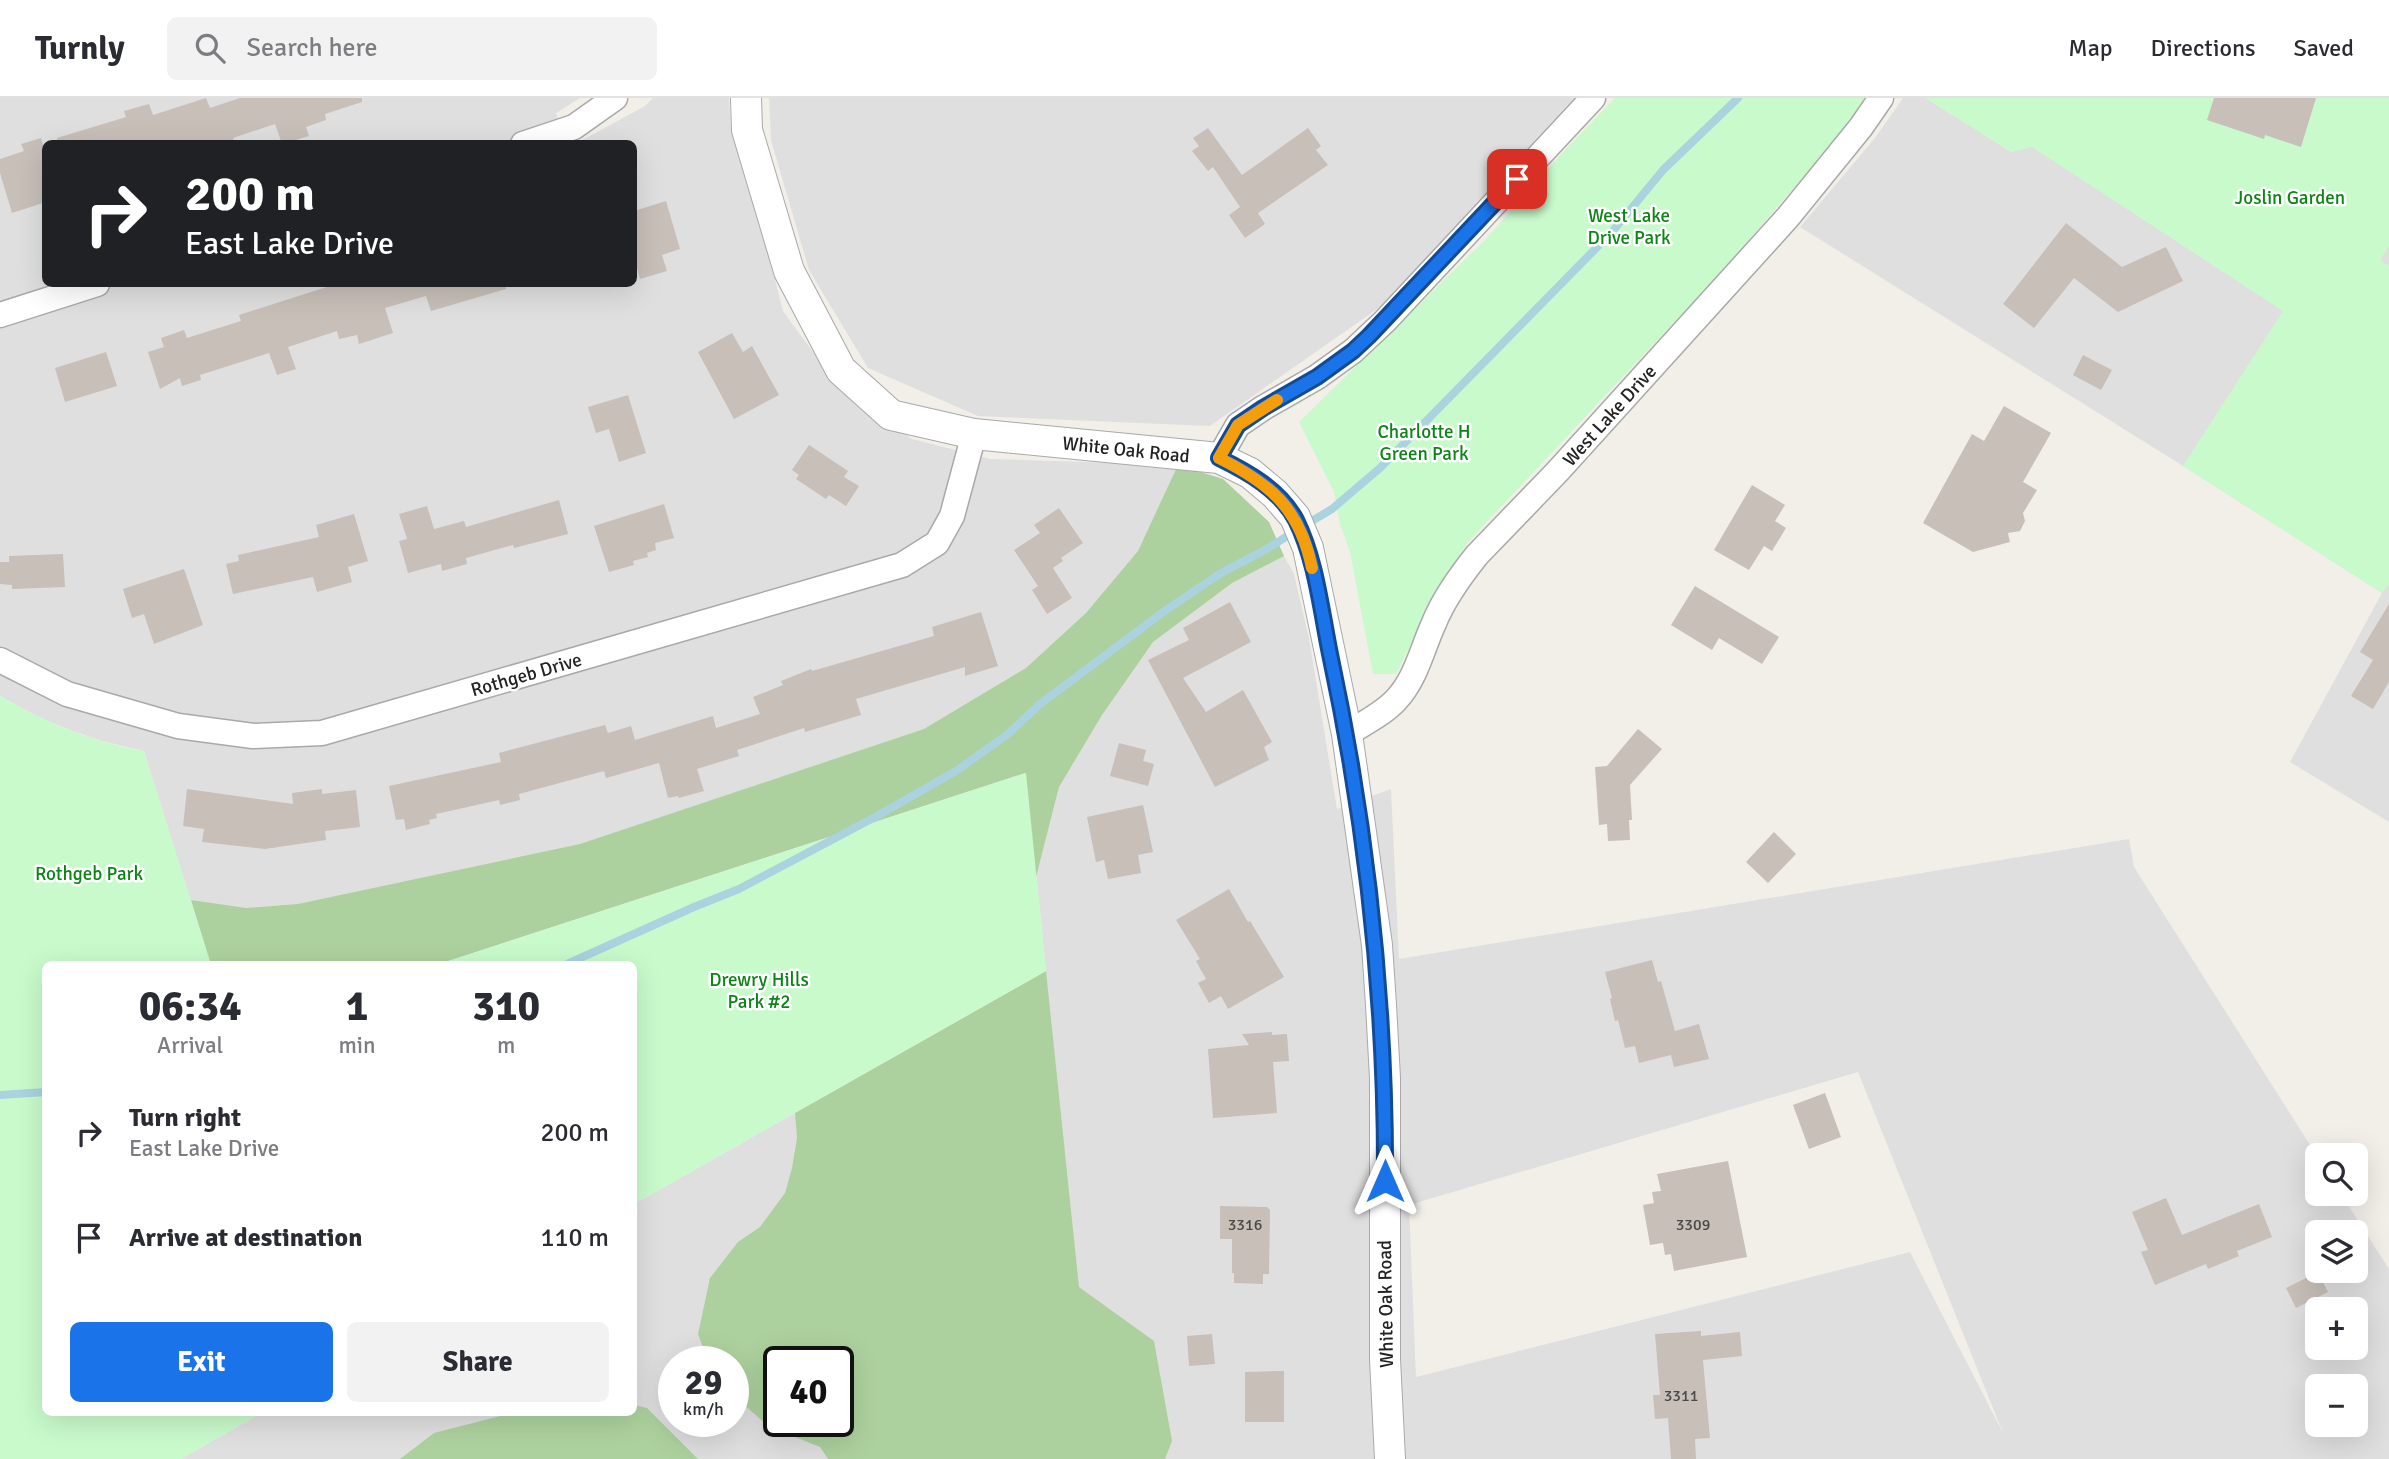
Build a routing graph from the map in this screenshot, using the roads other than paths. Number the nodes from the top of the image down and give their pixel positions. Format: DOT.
graph roads {
  1 [pos="615,98"];
  2 [pos="746,98"];
  3 [pos="1592,98"];
  4 [pos="1881,98"];
  5 [pos="535,140"];
  6 [pos="88,287"];
  7 [pos="0,315"];
  8 [pos="974,434"];
  9 [pos="1219,458"];
  10 [pos="0,660"];
  11 [pos="1347,734"];
  12 [pos="1390,1459"];
  1 -- 5 [label="street"];
  2 -- 8 [label="street, White Oak Road"];
  3 -- 9 [label="street"];
  4 -- 11 [label="street, West Lake Drive"];
  6 -- 7 [label="street"];
  8 -- 9 [label="street, White Oak Road"];
  8 -- 10 [label="street, Rothgeb Drive"];
  9 -- 11 [label="street, White Oak Road"];
  11 -- 12 [label="street, White Oak Road"];
}
